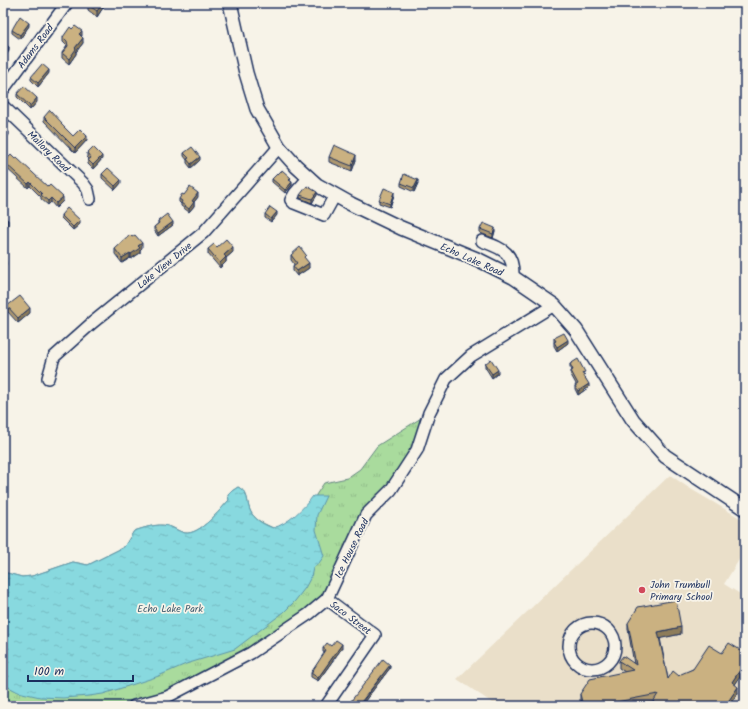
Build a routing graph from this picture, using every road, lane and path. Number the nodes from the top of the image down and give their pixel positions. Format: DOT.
graph roads {
  1 [pos="67,3"];
  2 [pos="230,3"];
  3 [pos="3,90"];
  4 [pos="3,106"];
  5 [pos="279,147"];
  6 [pos="309,177"];
  7 [pos="335,195"];
  8 [pos="90,199"];
  9 [pos="482,241"];
  10 [pos="513,277"];
  11 [pos="554,305"];
  12 [pos="48,378"];
  13 [pos="745,509"];
  14 [pos="327,598"];
  15 [pos="578,664"];
  16 [pos="134,706"];
  17 [pos="326,706"];
  1 -- 3 [label="street, Adams Road"];
  2 -- 5 [label="main road, Echo Lake Road"];
  4 -- 8 [label="street, Mallory Road"];
  5 -- 6 [label="main road, Echo Lake Road"];
  5 -- 12 [label="street, Lake View Drive"];
  6 -- 7 [label="main road, Echo Lake Road"];
  6 -- 7 [label="street"];
  7 -- 10 [label="main road, Echo Lake Road"];
  9 -- 10 [label="street"];
  10 -- 11 [label="main road, Echo Lake Road"];
  11 -- 13 [label="main road, Echo Lake Road"];
  11 -- 14 [label="street, Ice House Road"];
  14 -- 16 [label="street, Ice House Road"];
  14 -- 17 [label="street, Saco Street"];
  15 -- 15 [label="street"];
}
